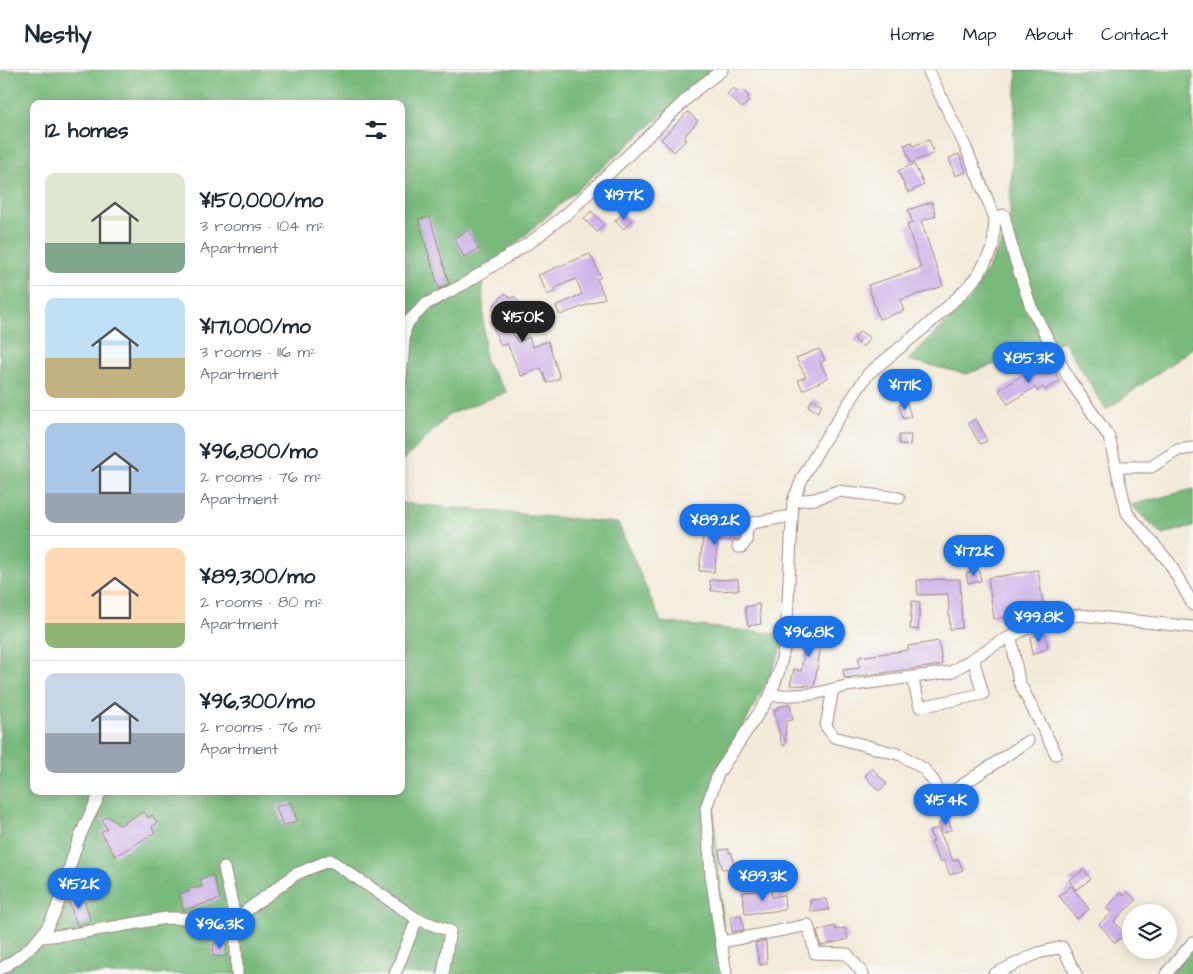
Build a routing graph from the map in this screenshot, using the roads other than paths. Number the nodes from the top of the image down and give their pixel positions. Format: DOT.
graph roads {
  1 [pos="722,70"];
  2 [pos="928,70"];
  3 [pos="995,218"];
  4 [pos="405,330"];
  5 [pos="1193,448"];
  6 [pos="1118,467"];
  7 [pos="899,498"];
  8 [pos="793,501"];
  9 [pos="791,516"];
  10 [pos="738,547"];
  11 [pos="1193,605"];
  12 [pos="1193,627"];
  13 [pos="1011,636"];
  14 [pos="973,658"];
  15 [pos="912,678"];
  16 [pos="833,689"];
  17 [pos="770,696"];
  18 [pos="1028,741"];
  19 [pos="1056,754"];
  20 [pos="99,795"];
  21 [pos="224,868"];
  22 [pos="235,918"];
  23 [pos="417,919"];
  24 [pos="42,937"];
  25 [pos="722,942"];
  26 [pos="1193,942"];
  27 [pos="0,970"];
  28 [pos="237,974"];
  29 [pos="396,974"];
  30 [pos="443,974"];
  31 [pos="726,974"];
  32 [pos="863,974"];
  33 [pos="994,974"];
  34 [pos="1076,974"];
  35 [pos="1166,974"];
  1 -- 4 [label="street"];
  2 -- 3 [label="street"];
  3 -- 6 [label="street"];
  3 -- 8 [label="street"];
  5 -- 6 [label="street"];
  6 -- 11 [label="street"];
  7 -- 8 [label="street"];
  8 -- 9 [label="street"];
  9 -- 10 [label="street"];
  9 -- 17 [label="street"];
  12 -- 13 [label="street"];
  13 -- 14 [label="street"];
  13 -- 19 [label="street"];
  14 -- 15 [label="street"];
  14 -- 15 [label="street"];
  15 -- 16 [label="street"];
  16 -- 17 [label="street"];
  16 -- 18 [label="street"];
  17 -- 25 [label="street"];
  20 -- 24 [label="street"];
  21 -- 22 [label="street"];
  22 -- 23 [label="street"];
  22 -- 24 [label="street"];
  22 -- 28 [label="street"];
  23 -- 29 [label="street"];
  23 -- 30 [label="street"];
  24 -- 27 [label="street"];
  25 -- 31 [label="street"];
  25 -- 32 [label="street"];
  26 -- 35 [label="street"];
  33 -- 34 [label="street"];
}
